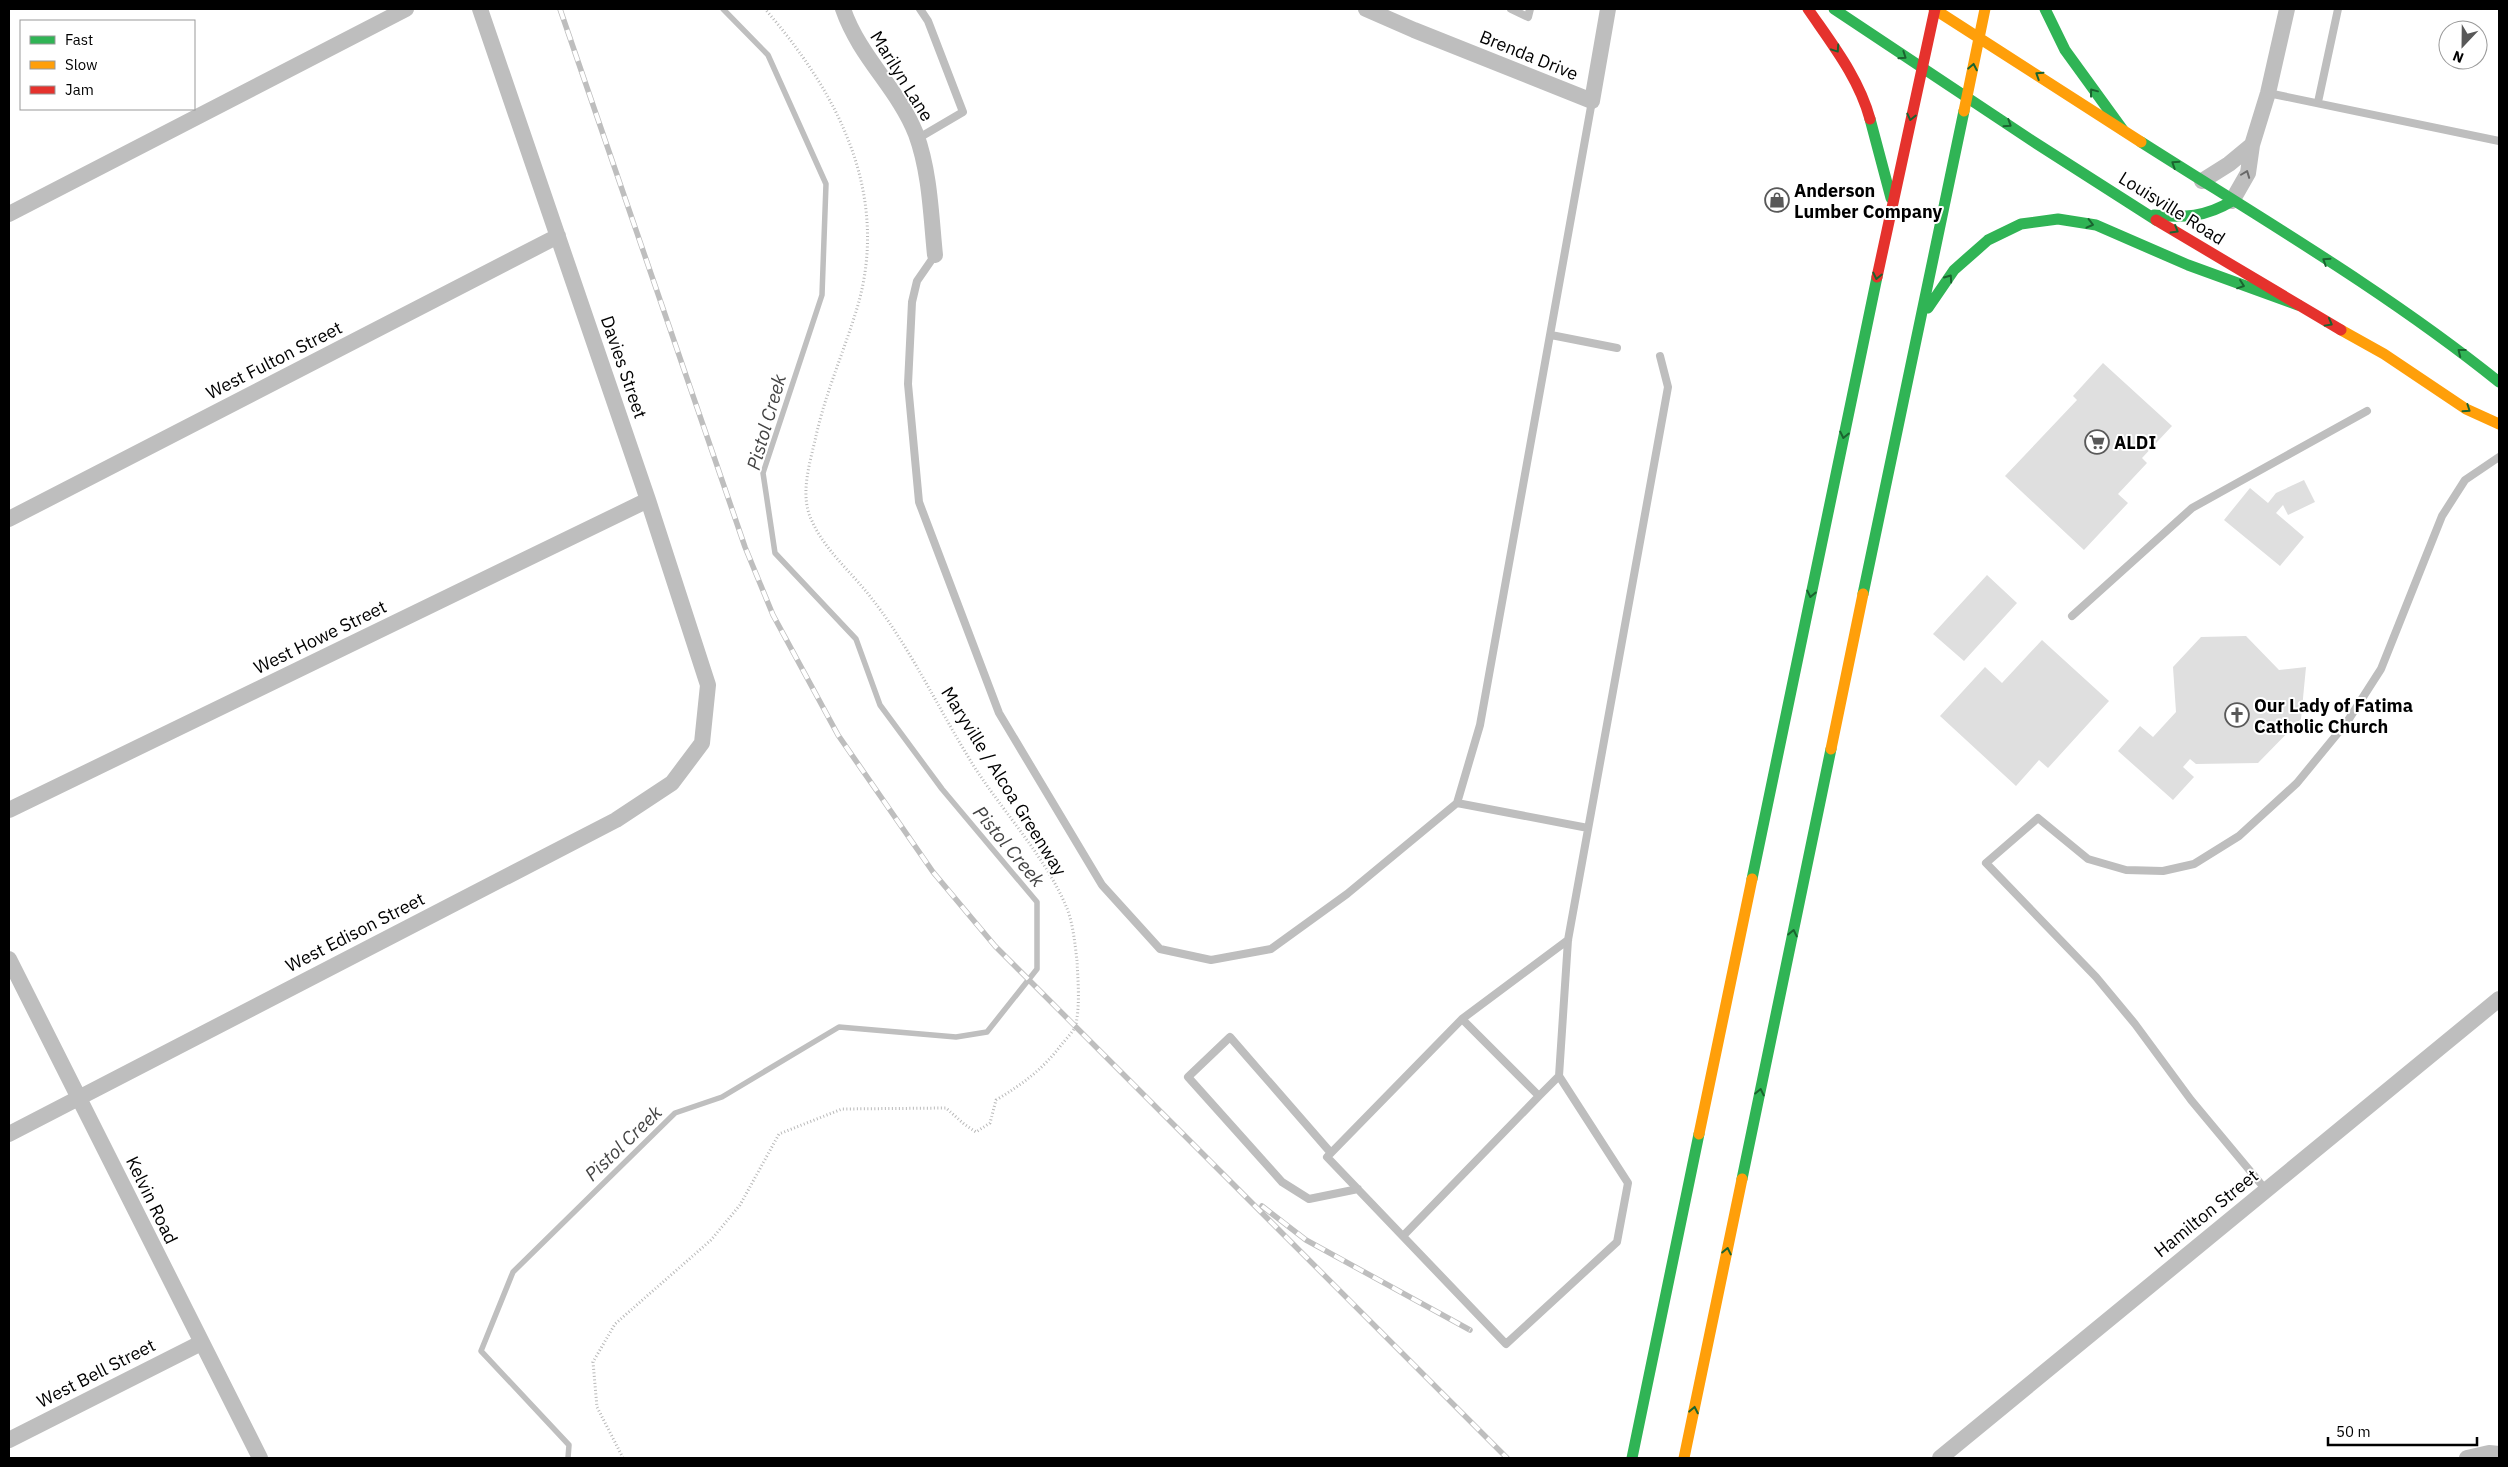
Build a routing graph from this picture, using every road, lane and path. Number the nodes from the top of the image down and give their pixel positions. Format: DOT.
graph roads {
  1 [pos="406,9"];
  2 [pos="480,9"];
  3 [pos="765,9"];
  4 [pos="843,9"];
  5 [pos="920,9"];
  6 [pos="1366,9"];
  7 [pos="1511,9"];
  8 [pos="1530,9"];
  9 [pos="1608,9"];
  10 [pos="1808,9"];
  11 [pos="1834,9"];
  12 [pos="1934,9"];
  13 [pos="1986,9"];
  14 [pos="2045,9"];
  15 [pos="2287,9"];
  16 [pos="2338,9"];
  17 [pos="1980,37"];
  18 [pos="1922,69"];
  19 [pos="2268,93"];
  20 [pos="1967,98"];
  21 [pos="1592,101"];
  22 [pos="2318,102"];
  23 [pos="2123,130"];
  24 [pos="917,140"];
  25 [pos="2499,141"];
  26 [pos="2252,145"];
  27 [pos="2202,181"];
  28 [pos="2232,201"];
  29 [pos="1892,204"];
  30 [pos="9,214"];
  31 [pos="2148,214"];
  32 [pos="558,236"];
  33 [pos="935,255"];
  34 [pos="2298,305"];
  35 [pos="1921,318"];
  36 [pos="1551,335"];
  37 [pos="1617,348"];
  38 [pos="1660,356"];
  39 [pos="2499,382"];
  40 [pos="2368,411"];
  41 [pos="2499,424"];
  42 [pos="2499,457"];
  43 [pos="648,500"];
  44 [pos="9,520"];
  45 [pos="2072,616"];
  46 [pos="702,743"];
  47 [pos="1457,803"];
  48 [pos="9,810"];
  49 [pos="1588,828"];
  50 [pos="1568,940"];
  51 [pos="9,959"];
  52 [pos="2499,1000"];
  53 [pos="1462,1019"];
  54 [pos="1560,1076"];
  55 [pos="1539,1096"];
  56 [pos="80,1097"];
  57 [pos="9,1134"];
  58 [pos="1331,1153"];
  59 [pos="1358,1189"];
  60 [pos="2266,1190"];
  61 [pos="1403,1236"];
  62 [pos="201,1343"];
  63 [pos="9,1440"];
  64 [pos="2499,1454"];
  65 [pos="260,1458"];
  66 [pos="623,1458"];
  67 [pos="1632,1458"];
  68 [pos="1684,1458"];
  69 [pos="1940,1458"];
  70 [pos="2467,1458"];
  1 -- 30 [label="street"];
  2 -- 32 [label="street, Davies Street"];
  3 -- 66 [label="path, Maryville / Alcoa Greenway"];
  4 -- 24 [label="street, Marilyn Lane"];
  5 -- 24 [label="lane"];
  6 -- 21 [label="street, Brenda Drive"];
  7 -- 8 [label="lane"];
  9 -- 21 [label="street, Brenda Drive"];
  10 -- 29 [label="main road, one-way"];
  11 -- 18 [label="main road, Louisville Road, one-way"];
  12 -- 17 [label="main road"];
  12 -- 18 [label="main road"];
  13 -- 17 [label="main road"];
  23 -- 14 [label="main road, one-way"];
  15 -- 19 [label="street"];
  16 -- 22 [label="lane"];
  20 -- 17 [label="main road, one-way"];
  23 -- 17 [label="main road, one-way"];
  18 -- 20 [label="main road, Louisville Road"];
  18 -- 29 [label="main road, one-way"];
  19 -- 22 [label="lane"];
  19 -- 26 [label="street"];
  20 -- 31 [label="main road, Louisville Road, one-way"];
  20 -- 35 [label="main road"];
  21 -- 36 [label="lane"];
  22 -- 25 [label="lane"];
  27 -- 23 [label="main road, one-way"];
  24 -- 33 [label="street, Marilyn Lane"];
  26 -- 27 [label="street"];
  28 -- 26 [label="street, one-way"];
  27 -- 28 [label="main road"];
  28 -- 31 [label="main road"];
  39 -- 28 [label="main road, one-way"];
  29 -- 67 [label="main road, one-way"];
  31 -- 34 [label="main road, Louisville Road, one-way"];
  32 -- 43 [label="street, Davies Street"];
  32 -- 44 [label="street, West Fulton Street"];
  33 -- 47 [label="lane"];
  35 -- 34 [label="main road, one-way"];
  34 -- 41 [label="main road, Louisville Road, one-way"];
  68 -- 35 [label="main road, one-way"];
  36 -- 37 [label="lane"];
  36 -- 47 [label="lane"];
  38 -- 49 [label="lane"];
  40 -- 45 [label="lane"];
  42 -- 60 [label="lane"];
  43 -- 46 [label="street, Davies Street"];
  43 -- 48 [label="street, West Howe Street"];
  46 -- 56 [label="street, West Edison Street"];
  47 -- 49 [label="lane"];
  49 -- 50 [label="lane"];
  50 -- 53 [label="lane"];
  50 -- 54 [label="lane"];
  51 -- 56 [label="street, Kelvin Road"];
  52 -- 60 [label="street, Hamilton Street"];
  53 -- 55 [label="lane"];
  53 -- 58 [label="lane"];
  54 -- 55 [label="lane"];
  54 -- 61 [label="lane"];
  55 -- 61 [label="lane"];
  56 -- 57 [label="street, West Edison Street"];
  56 -- 62 [label="street, Kelvin Road"];
  58 -- 59 [label="lane"];
  58 -- 59 [label="lane"];
  59 -- 61 [label="lane"];
  60 -- 69 [label="street, Hamilton Street"];
  62 -- 63 [label="street, West Bell Street"];
  62 -- 65 [label="street, Kelvin Road"];
  64 -- 70 [label="street"];
}
